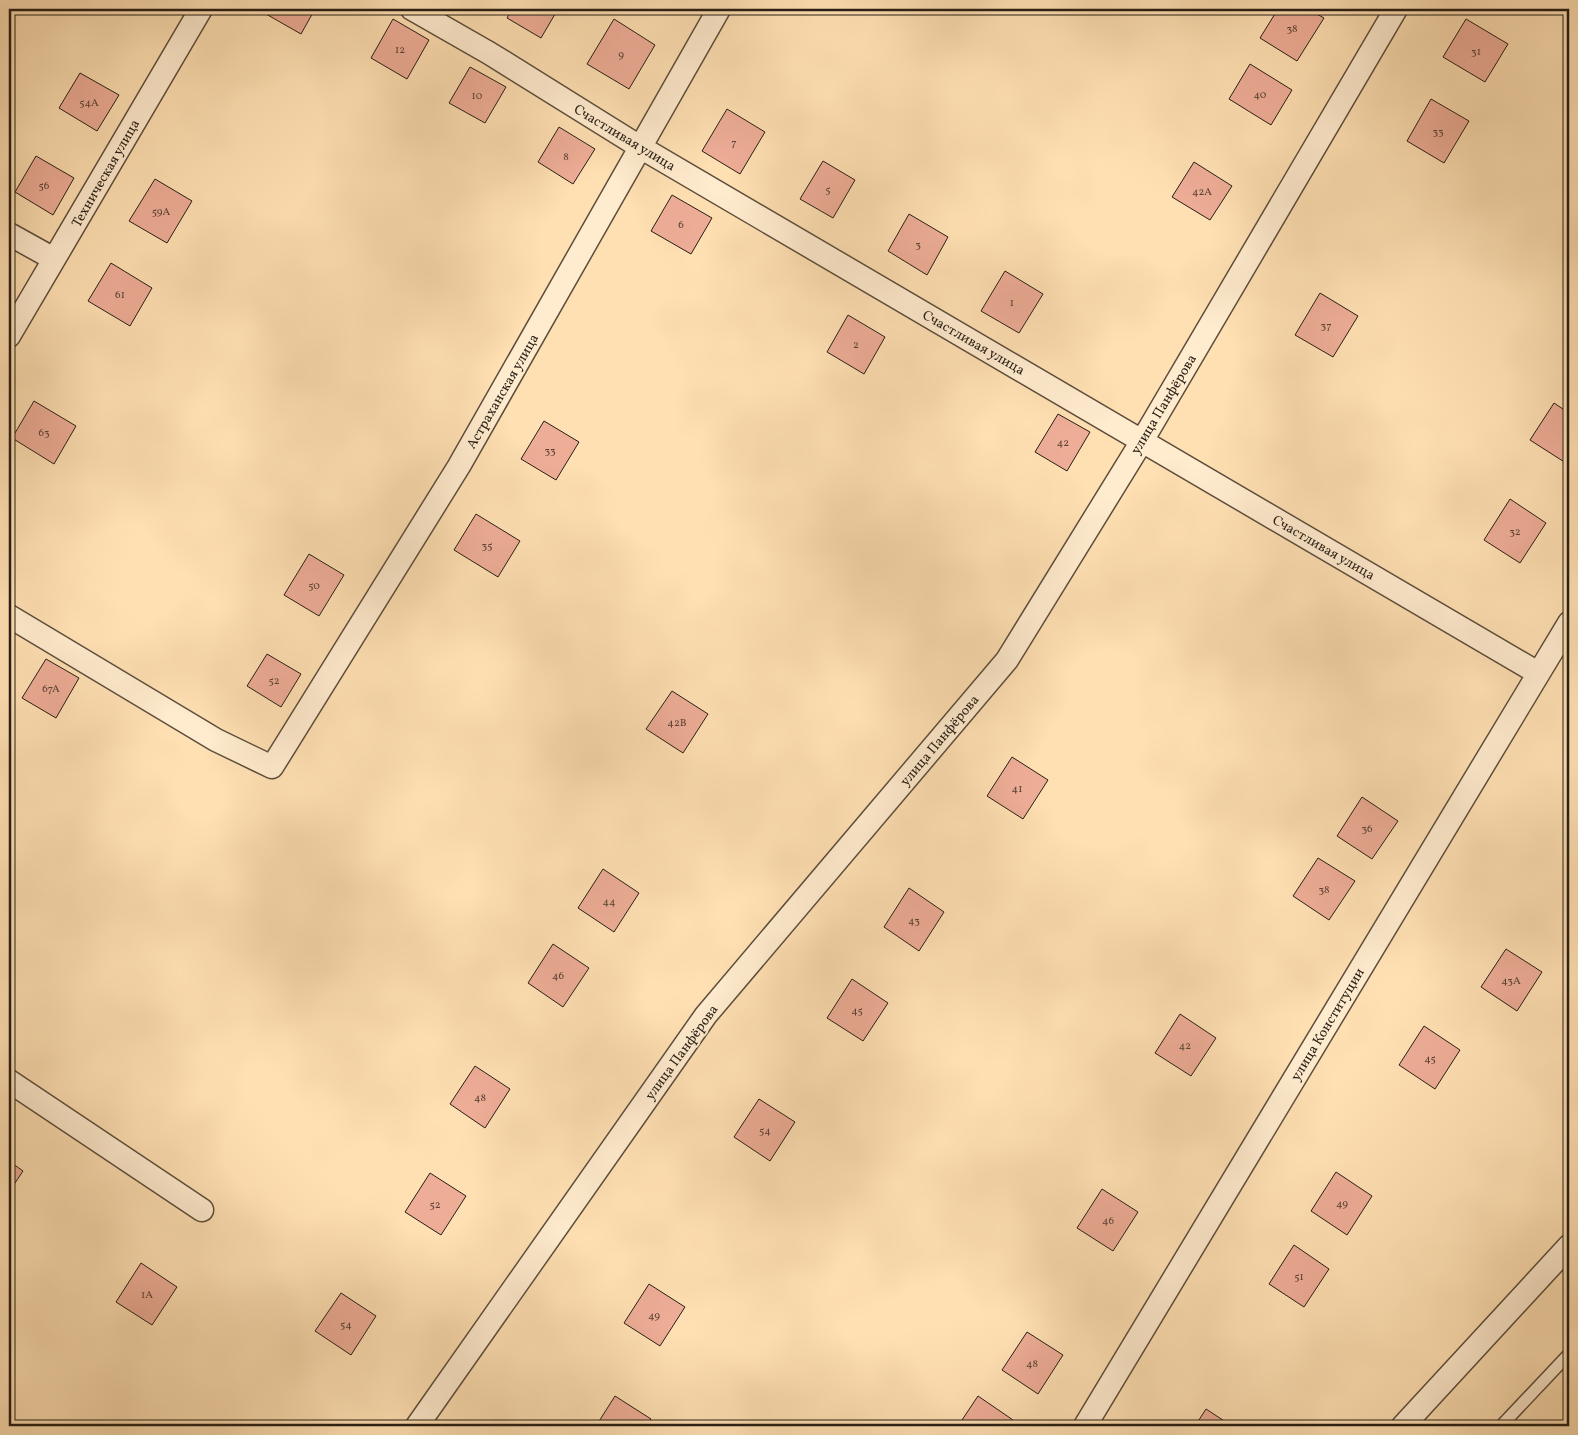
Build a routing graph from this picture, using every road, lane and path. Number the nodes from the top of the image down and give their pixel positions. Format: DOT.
graph roads {
  1 [pos="201,9"];
  2 [pos="412,9"];
  3 [pos="719,9"];
  4 [pos="1396,9"];
  5 [pos="640,147"];
  6 [pos="9,234"];
  7 [pos="54,259"];
  8 [pos="9,336"];
  9 [pos="1142,441"];
  10 [pos="9,616"];
  11 [pos="1569,623"];
  12 [pos="1538,673"];
  13 [pos="9,1081"];
  14 [pos="202,1210"];
  15 [pos="1569,1246"];
  16 [pos="1569,1354"];
  17 [pos="417,1426"];
  18 [pos="1086,1426"];
  19 [pos="1403,1426"];
  20 [pos="1501,1426"];
  1 -- 7 [label="street, Техническая улица"];
  2 -- 5 [label="street, Счастливая улица"];
  3 -- 5 [label="street, Астраханская улица"];
  4 -- 9 [label="street, улица Панфёрова"];
  5 -- 9 [label="street, Счастливая улица"];
  5 -- 10 [label="street, Астраханская улица"];
  6 -- 7 [label="street"];
  7 -- 8 [label="street, Техническая улица"];
  9 -- 12 [label="street, Счастливая улица"];
  9 -- 17 [label="street, улица Панфёрова"];
  11 -- 12 [label="street, улица Конституции"];
  12 -- 18 [label="street, улица Конституции"];
  13 -- 14 [label="street"];
  15 -- 19 [label="street"];
  16 -- 20 [label="lane"];
}
